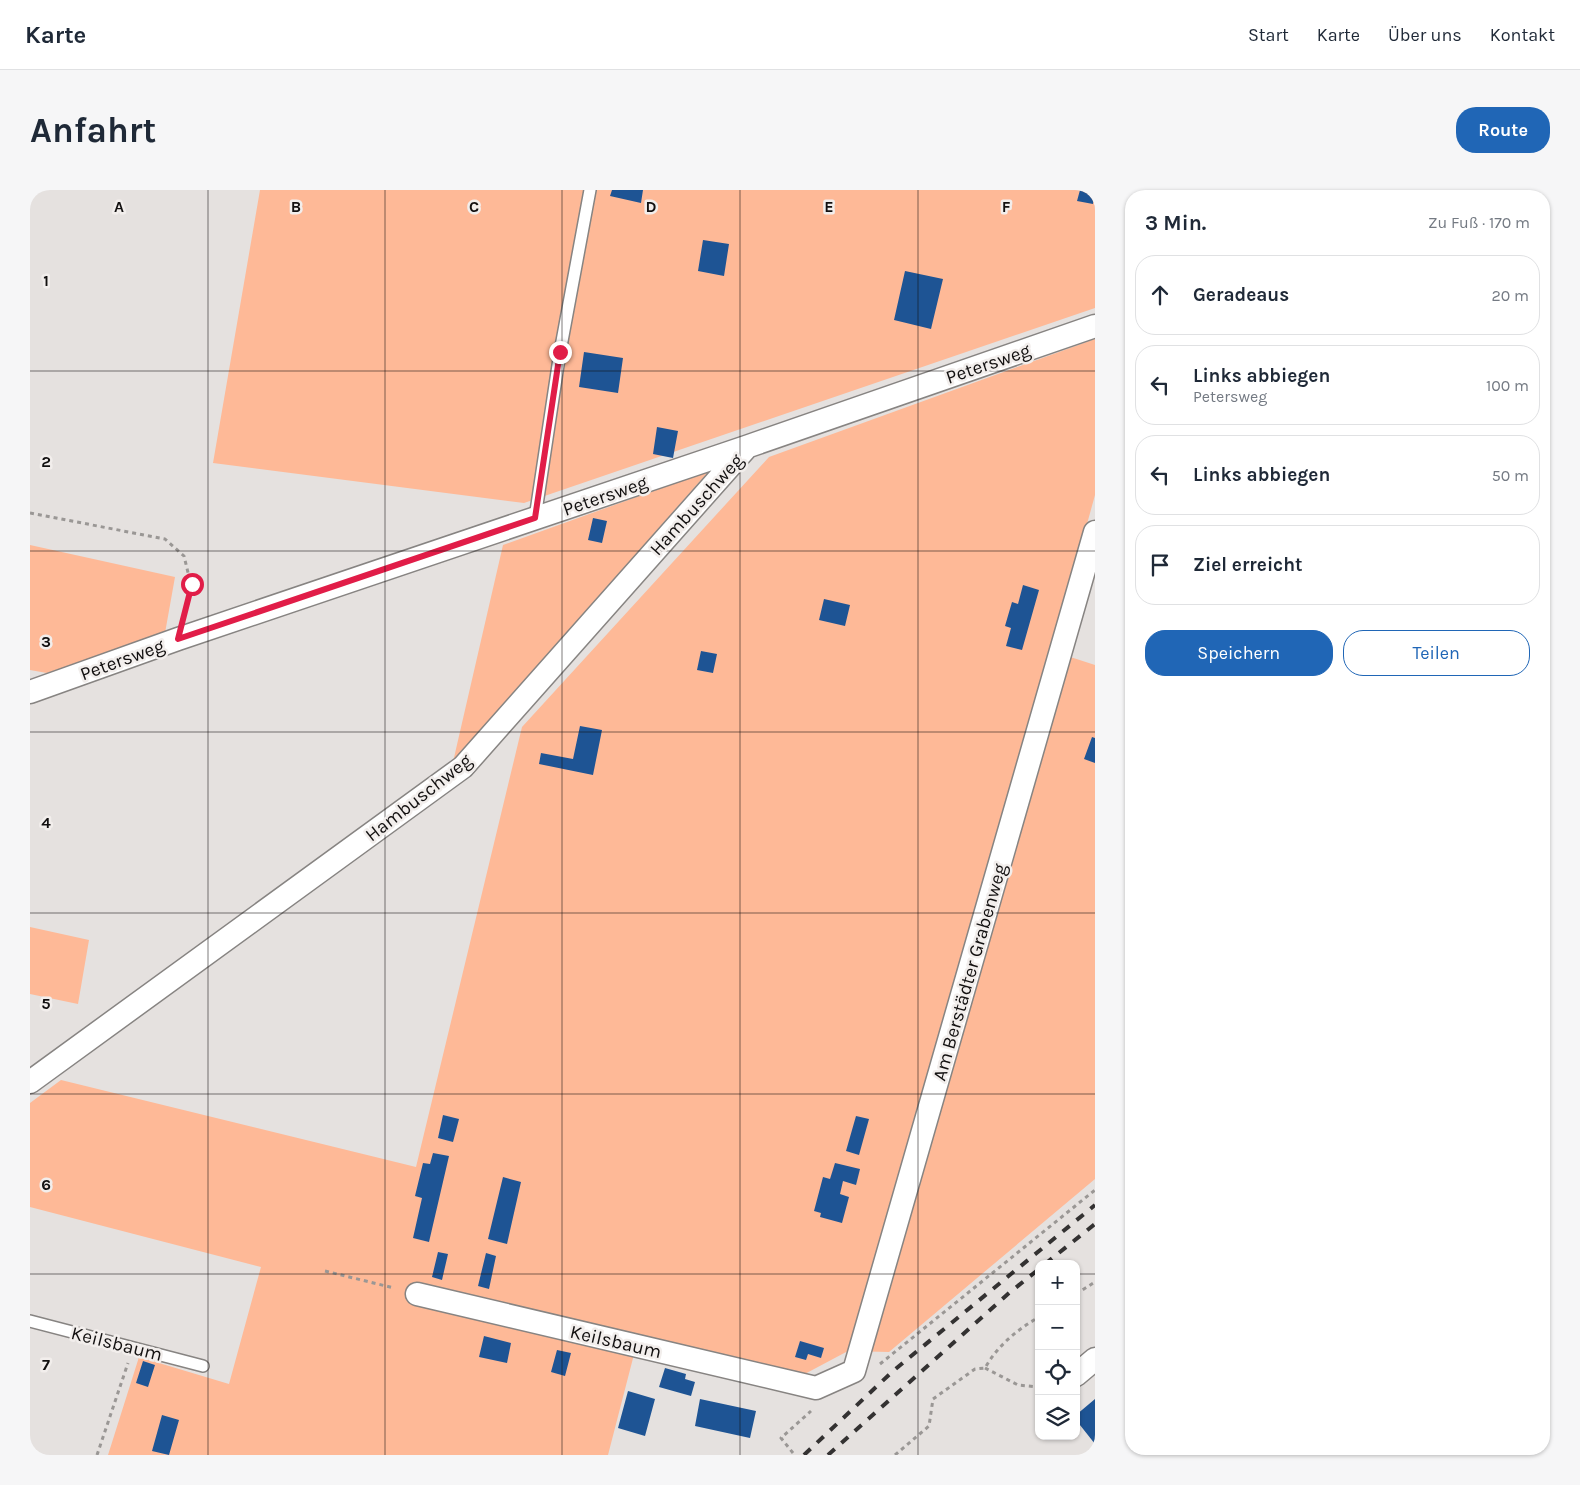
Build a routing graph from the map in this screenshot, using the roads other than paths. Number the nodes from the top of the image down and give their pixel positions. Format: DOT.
graph roads {
  1 [pos="590,190"];
  2 [pos="1095,326"];
  3 [pos="746,447"];
  4 [pos="535,518"];
  5 [pos="1095,532"];
  6 [pos="30,692"];
  7 [pos="30,1082"];
  8 [pos="417,1294"];
  9 [pos="30,1321"];
  10 [pos="1095,1359"];
  11 [pos="203,1366"];
  12 [pos="1080,1372"];
  13 [pos="816,1388"];
  1 -- 4 [label="lane"];
  2 -- 3 [label="street, Petersweg"];
  3 -- 4 [label="street, Petersweg"];
  3 -- 7 [label="street, Hambuschweg"];
  4 -- 6 [label="street, Petersweg"];
  5 -- 13 [label="street, Am Berstädter Grabenweg"];
  8 -- 13 [label="street, Keilsbaum"];
  9 -- 11 [label="lane, Keilsbaum"];
  10 -- 12 [label="street"];
}
